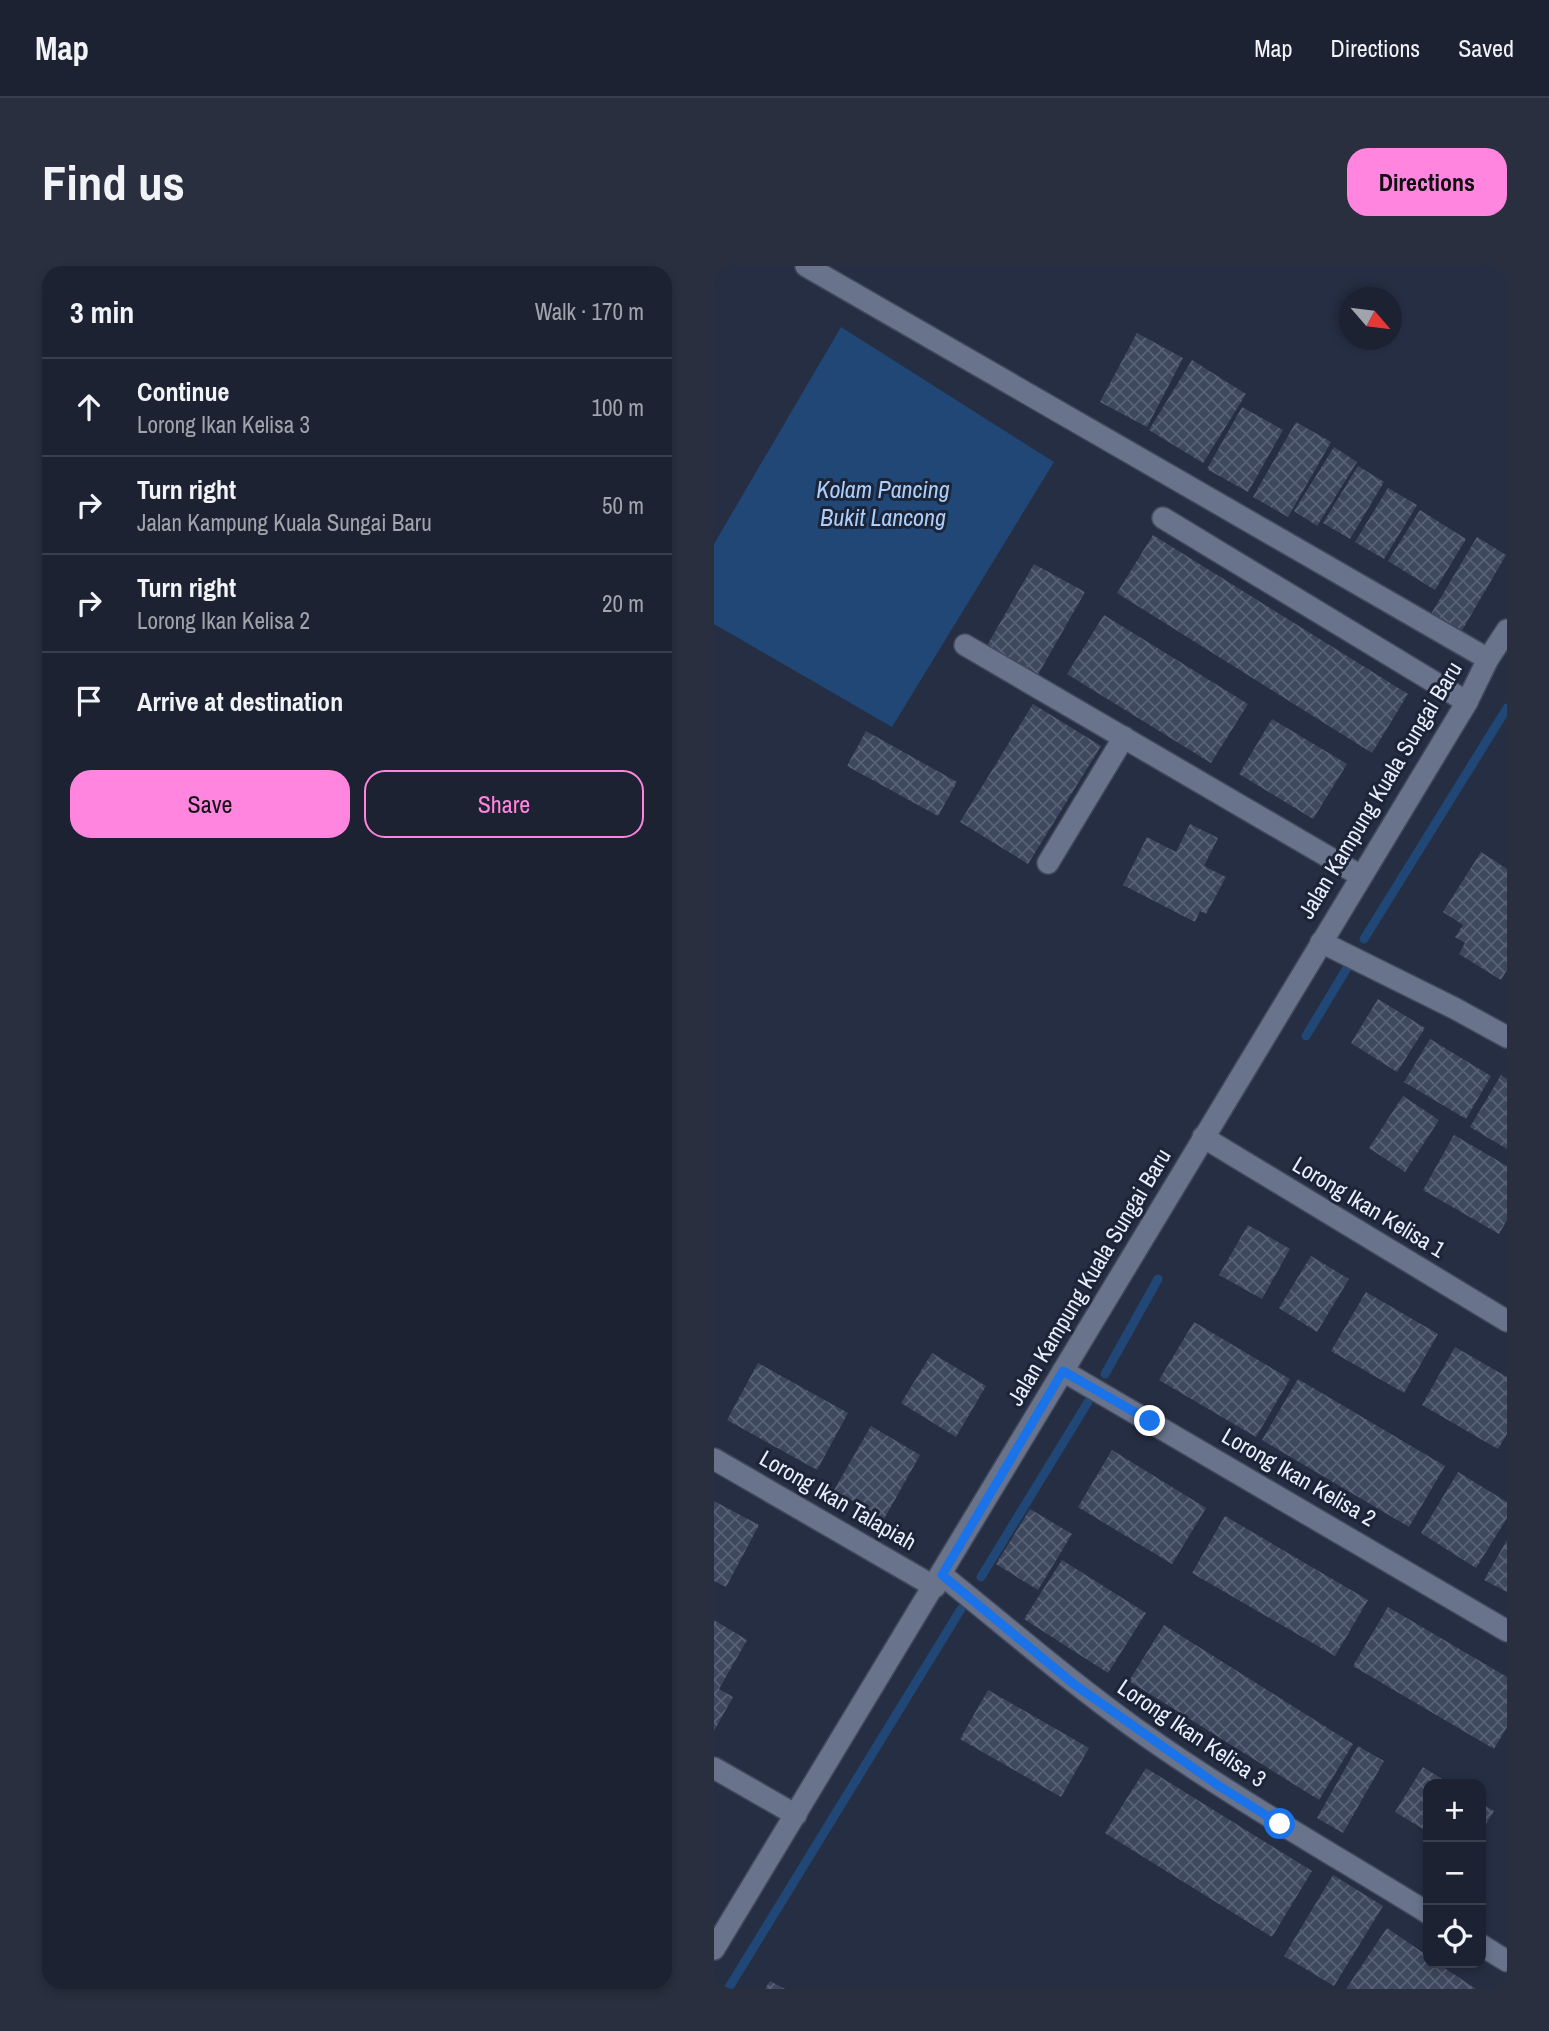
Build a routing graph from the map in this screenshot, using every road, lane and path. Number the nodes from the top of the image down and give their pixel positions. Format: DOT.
graph roads {
  1 [pos="806,266"];
  2 [pos="1163,518"];
  3 [pos="1507,630"];
  4 [pos="965,645"];
  5 [pos="1488,659"];
  6 [pos="1467,702"];
  7 [pos="1124,737"];
  8 [pos="1048,863"];
  9 [pos="1361,876"];
  10 [pos="1321,942"];
  11 [pos="1507,1037"];
  12 [pos="1203,1137"];
  13 [pos="1507,1321"];
  14 [pos="1063,1371"];
  15 [pos="714,1459"];
  16 [pos="939,1581"];
  17 [pos="1507,1631"];
  18 [pos="714,1768"];
  19 [pos="796,1815"];
  20 [pos="1423,1910"];
  21 [pos="1486,1948"];
  22 [pos="714,1949"];
  23 [pos="1507,1961"];
  1 -- 5 [label="street"];
  2 -- 6 [label="street"];
  3 -- 5 [label="street, Jalan Kampung Kuala Sungai Baru"];
  4 -- 7 [label="street"];
  5 -- 6 [label="street, Jalan Kampung Kuala Sungai Baru"];
  6 -- 9 [label="street, Jalan Kampung Kuala Sungai Baru"];
  7 -- 8 [label="street"];
  7 -- 9 [label="street"];
  9 -- 10 [label="street, Jalan Kampung Kuala Sungai Baru"];
  10 -- 11 [label="street"];
  10 -- 12 [label="street, Jalan Kampung Kuala Sungai Baru"];
  12 -- 13 [label="street, Lorong Ikan Kelisa 1"];
  12 -- 14 [label="street, Jalan Kampung Kuala Sungai Baru"];
  14 -- 16 [label="street, Jalan Kampung Kuala Sungai Baru"];
  14 -- 17 [label="street, Lorong Ikan Kelisa 2"];
  15 -- 16 [label="street, Lorong Ikan Talapiah"];
  16 -- 19 [label="street, Jalan Kampung Kuala Sungai Baru"];
  16 -- 20 [label="street, Lorong Ikan Kelisa 3"];
  18 -- 19 [label="street"];
  19 -- 22 [label="street, Jalan Kampung Kuala Sungai Baru"];
  21 -- 23 [label="street"];
}
